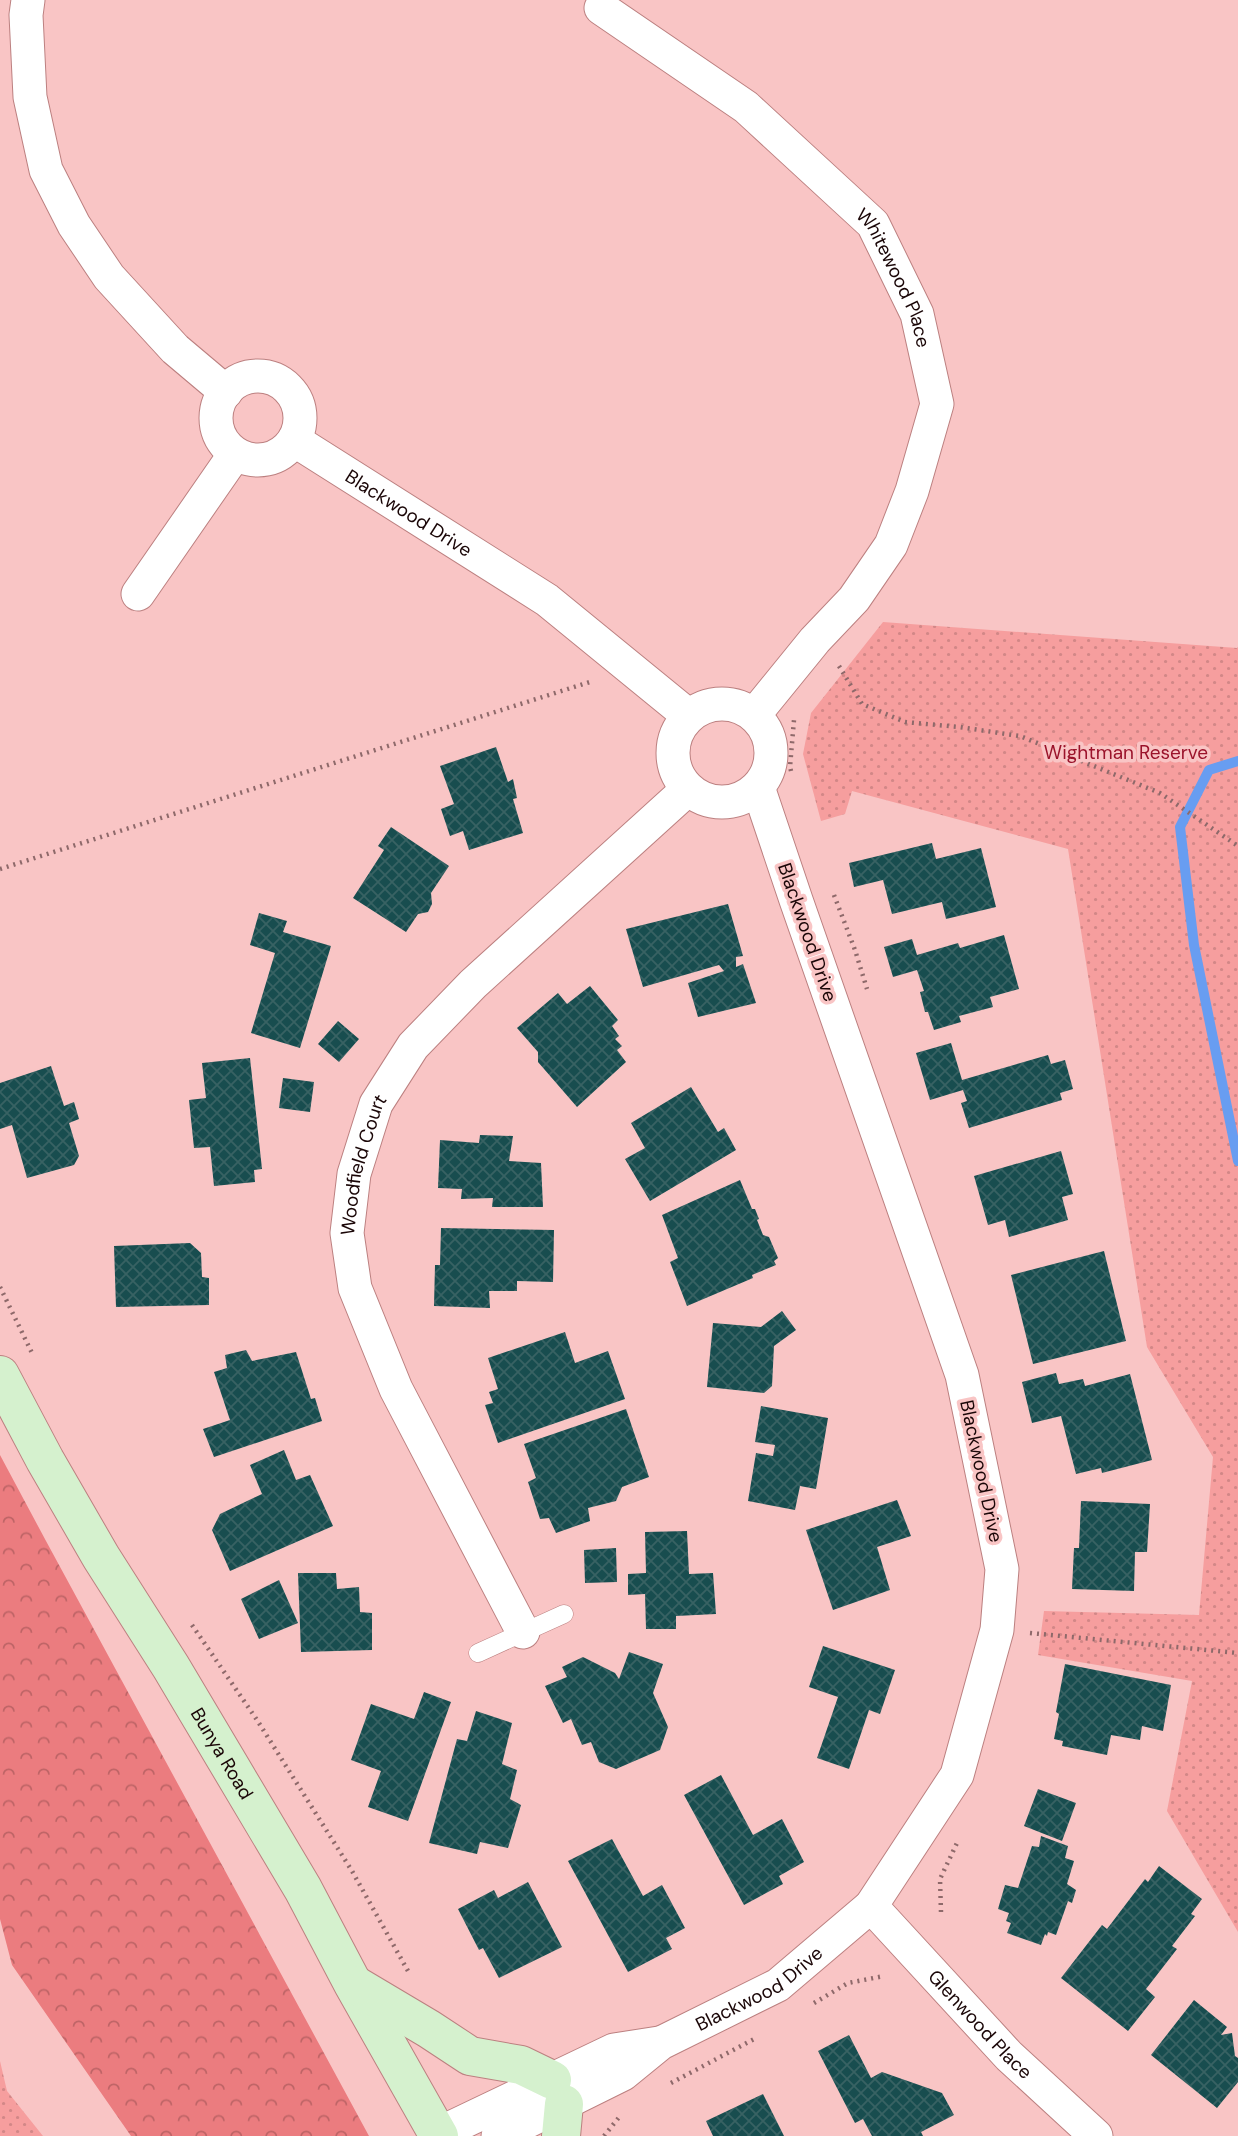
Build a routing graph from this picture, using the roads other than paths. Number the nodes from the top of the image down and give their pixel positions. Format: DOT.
graph roads {
  1 [pos="28,0"];
  2 [pos="601,8"];
  3 [pos="226,392"];
  4 [pos="294,440"];
  5 [pos="235,454"];
  6 [pos="138,594"];
  7 [pos="754,715"];
  8 [pos="689,716"];
  9 [pos="758,787"];
  10 [pos="688,789"];
  11 [pos="0,1375"];
  12 [pos="564,1614"];
  13 [pos="523,1632"];
  14 [pos="478,1653"];
  15 [pos="871,1906"];
  16 [pos="353,1984"];
  17 [pos="559,2107"];
  18 [pos="439,2135"];
  19 [pos="498,2136"];
  20 [pos="1096,2136"];
  1 -- 3 [label="street"];
  2 -- 7 [label="street, Whitewood Place"];
  3 -- 4 [label="street"];
  3 -- 5 [label="street"];
  4 -- 5 [label="street"];
  4 -- 8 [label="street, Blackwood Drive"];
  5 -- 6 [label="street"];
  7 -- 8 [label="street"];
  7 -- 9 [label="street"];
  8 -- 10 [label="street"];
  9 -- 10 [label="street"];
  9 -- 15 [label="street, Blackwood Drive"];
  10 -- 13 [label="street, Woodfield Court"];
  11 -- 16 [label="main road, Bunya Road"];
  12 -- 13 [label="lane"];
  13 -- 14 [label="lane"];
  15 -- 17 [label="street, Blackwood Drive"];
  15 -- 20 [label="street, Glenwood Place"];
  16 -- 17 [label="main road"];
  16 -- 18 [label="main road, Bunya Road"];
  17 -- 18 [label="street, Blackwood Drive"];
  17 -- 19 [label="street, Blackwood Drive"];
}
